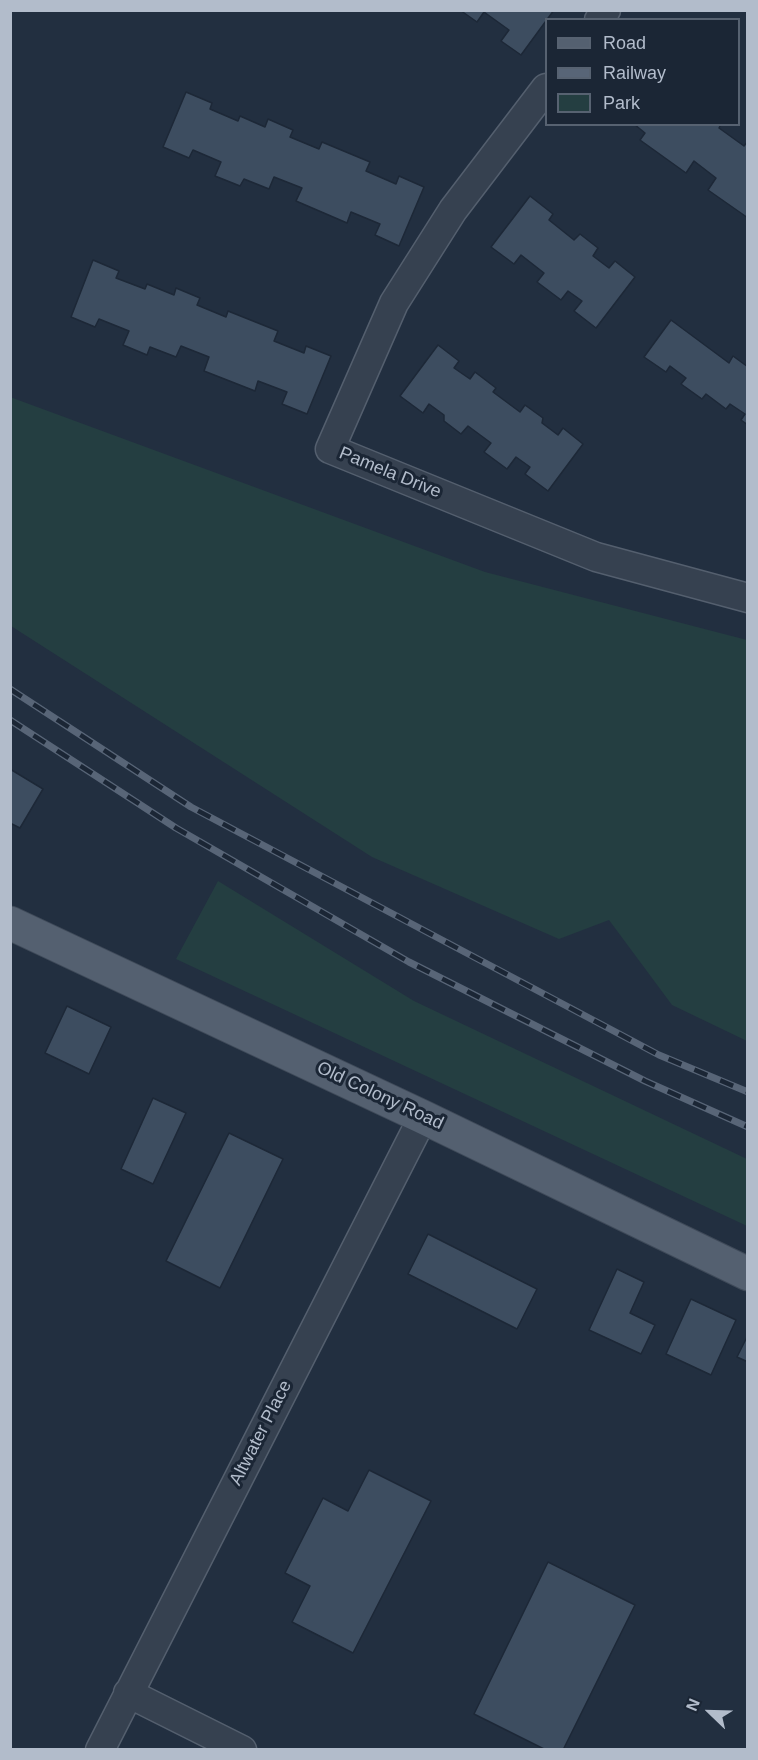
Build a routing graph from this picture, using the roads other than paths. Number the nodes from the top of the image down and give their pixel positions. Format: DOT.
graph roads {
  1 [pos="545,89"];
  2 [pos="747,598"];
  3 [pos="10,923"];
  4 [pos="423,1117"];
  5 [pos="747,1274"];
  6 [pos="128,1693"];
  7 [pos="100,1749"];
  8 [pos="243,1749"];
  1 -- 2 [label="street, Pamela Drive"];
  3 -- 4 [label="main road, Old Colony Road"];
  4 -- 5 [label="main road, Old Colony Road"];
  4 -- 6 [label="street, Altwater Place"];
  6 -- 7 [label="street, Altwater Place"];
  6 -- 8 [label="street"];
}
